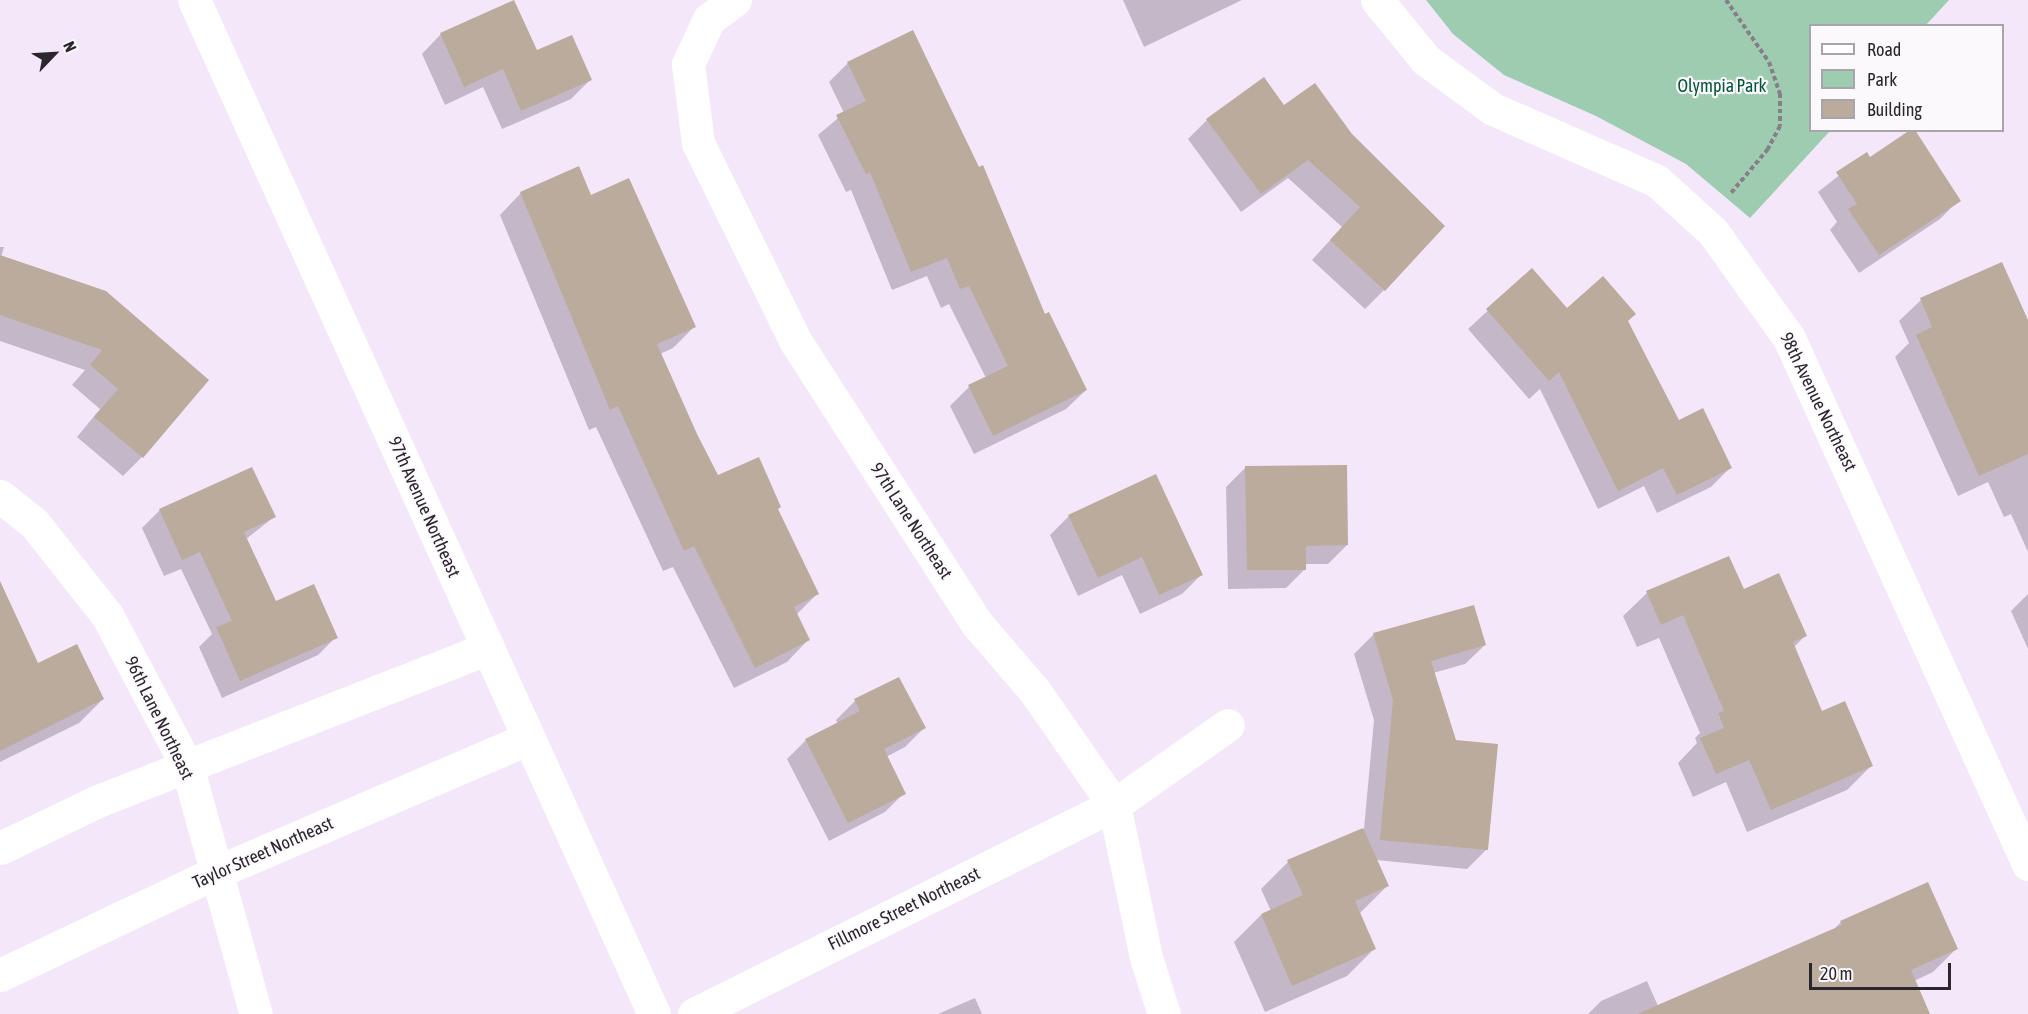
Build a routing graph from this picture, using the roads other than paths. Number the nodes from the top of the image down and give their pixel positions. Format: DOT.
graph roads {
  1 [pos="194,0"];
  2 [pos="1377,0"];
  3 [pos="722,10"];
  4 [pos="0,496"];
  5 [pos="488,648"];
  6 [pos="1227,724"];
  7 [pos="529,738"];
  8 [pos="187,766"];
  9 [pos="1114,805"];
  10 [pos="0,848"];
  11 [pos="2028,864"];
  12 [pos="219,872"];
  13 [pos="0,975"];
  14 [pos="256,1014"];
  15 [pos="654,1014"];
  16 [pos="694,1014"];
  17 [pos="1164,1014"];
  1 -- 5 [label="street, 97th Avenue Northeast"];
  2 -- 11 [label="street, 98th Avenue Northeast"];
  3 -- 9 [label="street, 97th Lane Northeast"];
  4 -- 8 [label="street, 96th Lane Northeast"];
  5 -- 7 [label="street, 97th Avenue Northeast"];
  5 -- 8 [label="street"];
  6 -- 9 [label="street, Fillmore Street Northeast"];
  7 -- 12 [label="street, Taylor Street Northeast"];
  7 -- 15 [label="street, 97th Avenue Northeast"];
  8 -- 10 [label="street"];
  8 -- 12 [label="street, 96th Lane Northeast"];
  9 -- 16 [label="street, Fillmore Street Northeast"];
  9 -- 17 [label="street, 97th Lane Northeast"];
  12 -- 13 [label="street, Taylor Street Northeast"];
  12 -- 14 [label="street, 96th Lane Northeast"];
}
